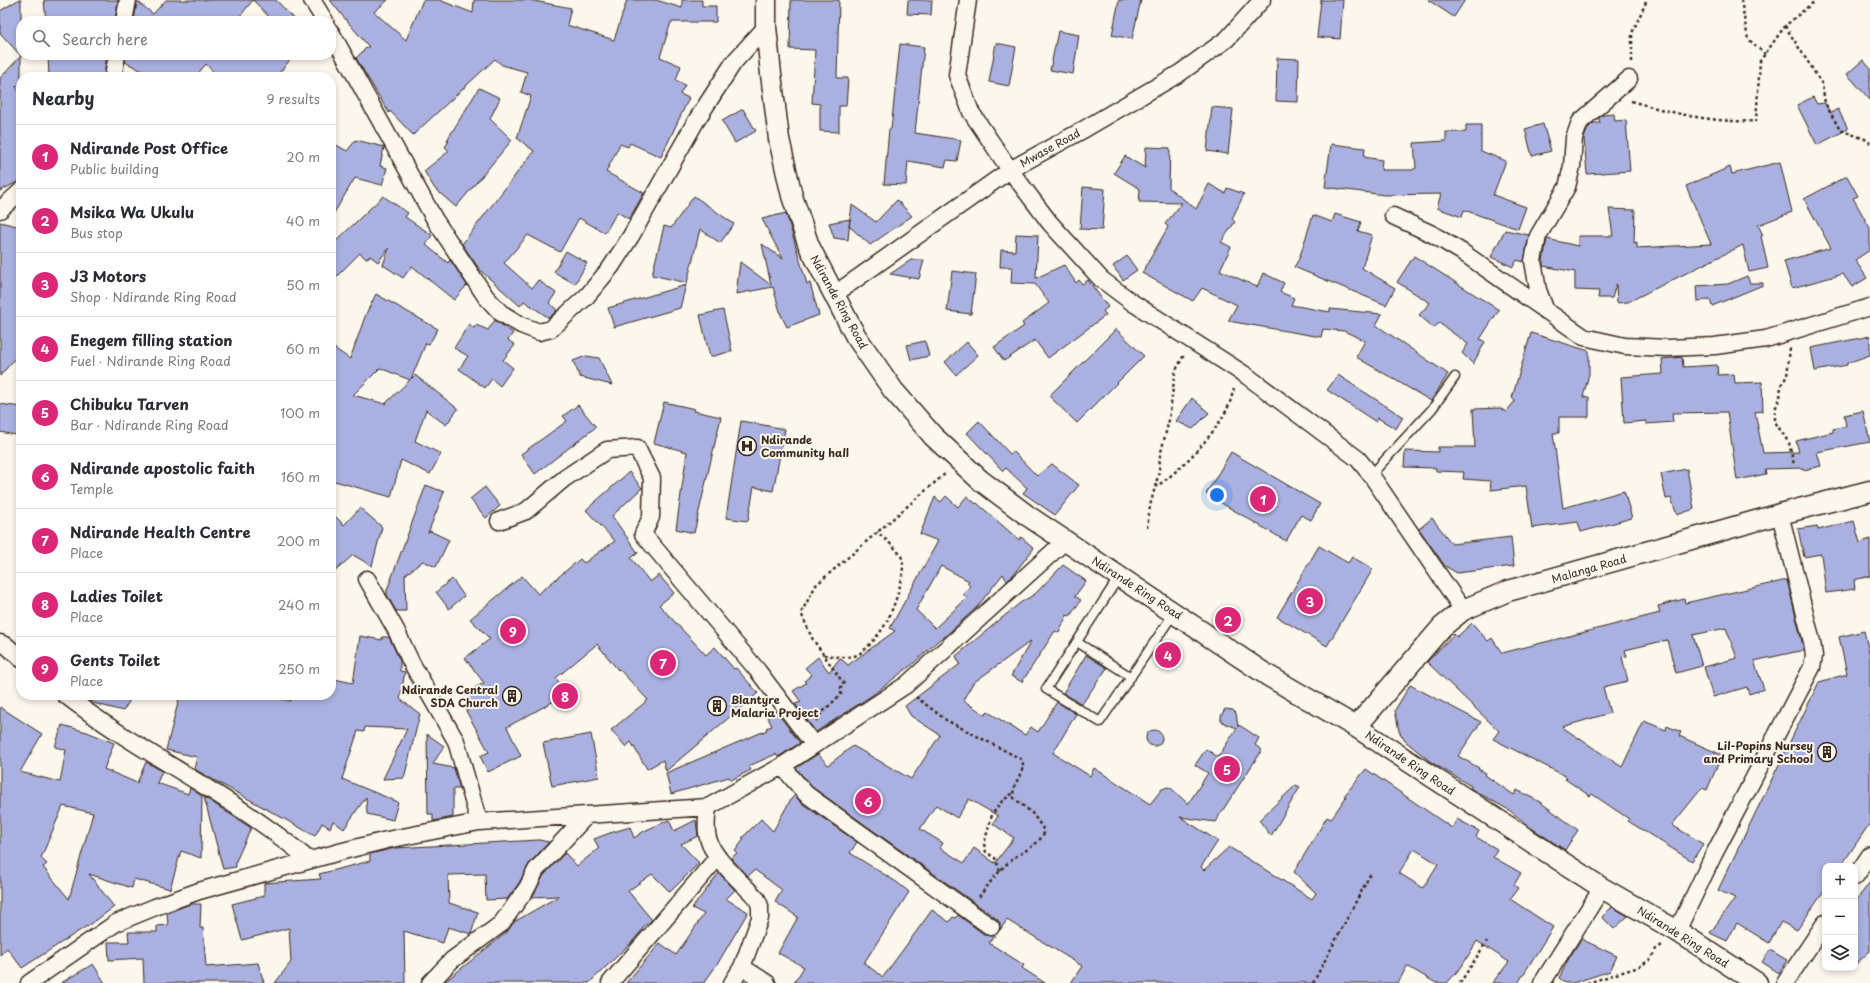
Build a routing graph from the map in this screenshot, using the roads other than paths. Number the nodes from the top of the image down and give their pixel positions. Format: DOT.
graph roads {
  1 [pos="128,0"];
  2 [pos="312,0"];
  3 [pos="766,0"];
  4 [pos="968,0"];
  5 [pos="1262,0"];
  6 [pos="125,16"];
  7 [pos="322,16"];
  8 [pos="766,27"];
  9 [pos="336,41"];
  10 [pos="116,60"];
  11 [pos="114,72"];
  12 [pos="1629,79"];
  13 [pos="1010,170"];
  14 [pos="16,196"];
  15 [pos="0,210"];
  16 [pos="1393,216"];
  17 [pos="835,294"];
  18 [pos="1870,307"];
  19 [pos="1546,311"];
  20 [pos="1455,377"];
  21 [pos="1371,475"];
  22 [pos="1870,491"];
  23 [pos="1780,514"];
  24 [pos="499,521"];
  25 [pos="1065,541"];
  26 [pos="1119,577"];
  27 [pos="367,579"];
  28 [pos="1463,610"];
  29 [pos="1174,612"];
  30 [pos="1077,642"];
  31 [pos="0,643"];
  32 [pos="16,654"];
  33 [pos="1131,677"];
  34 [pos="72,700"];
  35 [pos="1356,727"];
  36 [pos="809,739"];
  37 [pos="782,766"];
  38 [pos="708,807"];
  39 [pos="587,815"];
  40 [pos="479,822"];
  41 [pos="1870,855"];
  42 [pos="718,857"];
  43 [pos="309,860"];
  44 [pos="1858,873"];
  45 [pos="1602,888"];
  46 [pos="991,927"];
  47 [pos="1822,928"];
  48 [pos="1678,932"];
  49 [pos="742,967"];
  50 [pos="29,983"];
  51 [pos="430,983"];
  52 [pos="610,983"];
  53 [pos="732,983"];
  54 [pos="767,983"];
  55 [pos="1542,983"];
  56 [pos="1757,983"];
  57 [pos="1785,983"];
  1 -- 6 [label="street"];
  2 -- 7 [label="street"];
  3 -- 8 [label="street, Ndirande Ring Road"];
  4 -- 13 [label="street"];
  5 -- 13 [label="street, Mwase Road"];
  8 -- 9 [label="street"];
  8 -- 17 [label="street, Ndirande Ring Road"];
  10 -- 11 [label="street"];
  12 -- 19 [label="street"];
  13 -- 17 [label="street, Mwase Road"];
  13 -- 21 [label="street"];
  14 -- 15 [label="street"];
  16 -- 19 [label="street"];
  17 -- 25 [label="street, Ndirande Ring Road"];
  18 -- 19 [label="street"];
  20 -- 21 [label="lane"];
  21 -- 28 [label="street"];
  22 -- 23 [label="street, Malanga Road"];
  23 -- 28 [label="street, Malanga Road"];
  23 -- 48 [label="street"];
  24 -- 36 [label="street"];
  25 -- 26 [label="street, Ndirande Ring Road"];
  25 -- 36 [label="street"];
  26 -- 29 [label="street, Ndirande Ring Road"];
  26 -- 30 [label="lane"];
  27 -- 40 [label="street"];
  28 -- 35 [label="street, Malanga Road"];
  29 -- 33 [label="lane"];
  29 -- 35 [label="street, Ndirande Ring Road"];
  30 -- 33 [label="lane"];
  30 -- 33 [label="lane"];
  31 -- 32 [label="street"];
  34 -- 43 [label="street"];
  35 -- 45 [label="street, Ndirande Ring Road"];
  36 -- 37 [label="street"];
  37 -- 38 [label="street"];
  37 -- 46 [label="street"];
  38 -- 39 [label="street"];
  38 -- 42 [label="street"];
  39 -- 40 [label="street"];
  39 -- 51 [label="street"];
  40 -- 43 [label="street"];
  41 -- 44 [label="street"];
  42 -- 49 [label="street"];
  42 -- 52 [label="street"];
  43 -- 50 [label="street"];
  45 -- 48 [label="street, Ndirande Ring Road"];
  45 -- 55 [label="street"];
  47 -- 57 [label="street"];
  48 -- 56 [label="street, Ndirande Ring Road"];
  49 -- 53 [label="street"];
  49 -- 54 [label="street"];
}
